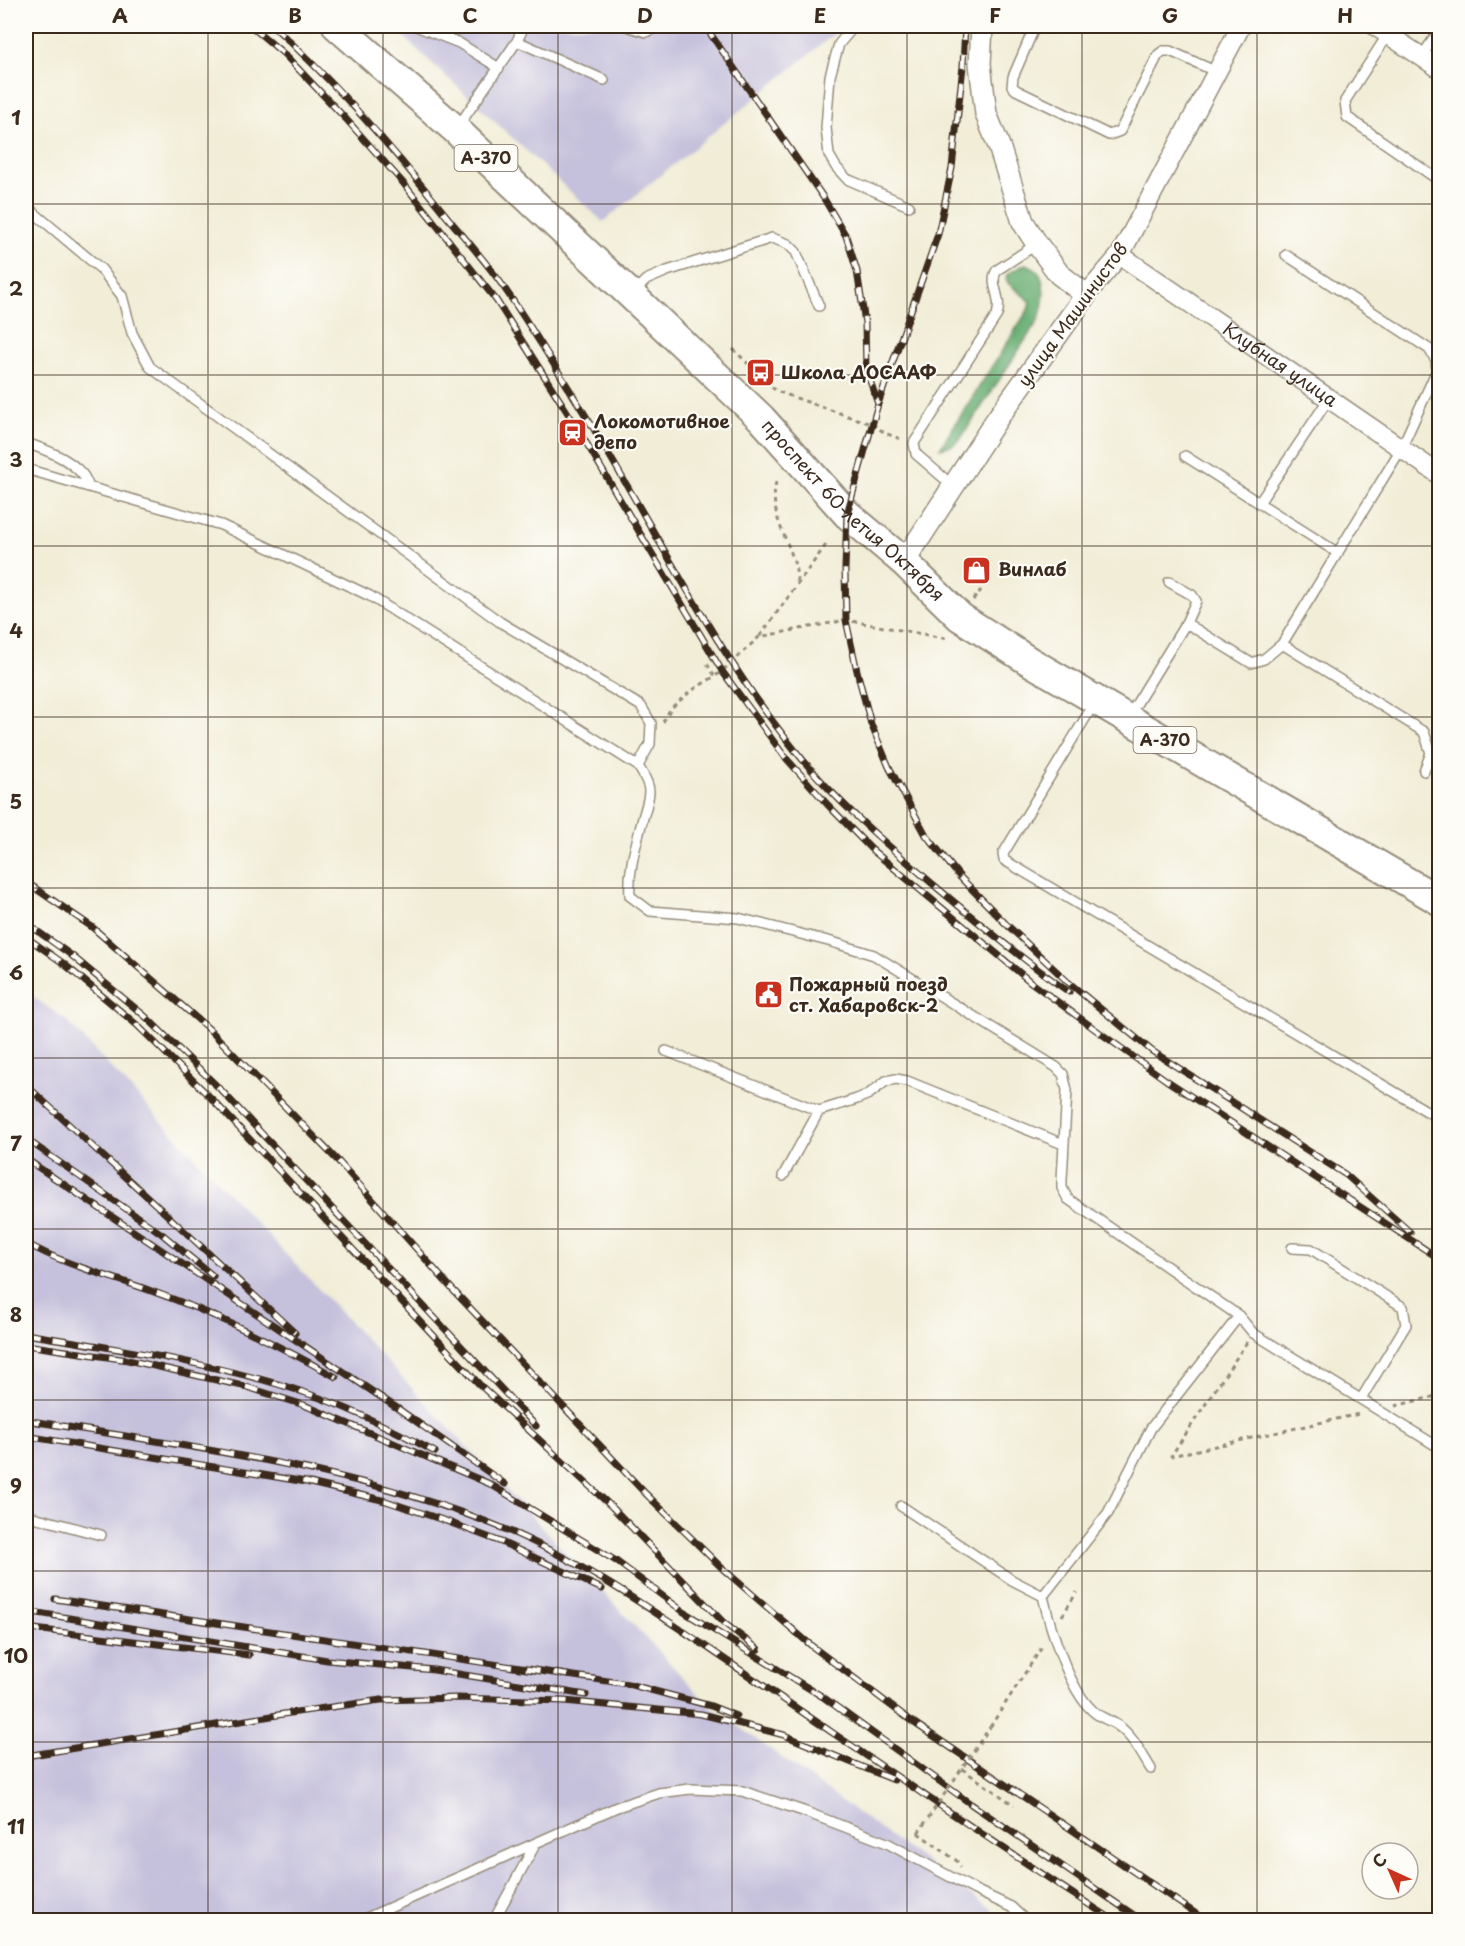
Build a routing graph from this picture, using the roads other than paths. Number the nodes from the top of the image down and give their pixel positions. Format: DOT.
graph roads {
  1 [pos="337,26"];
  2 [pos="416,26"];
  3 [pos="524,26"];
  4 [pos="626,26"];
  5 [pos="659,26"];
  6 [pos="854,26"];
  7 [pos="982,26"];
  8 [pos="1035,26"];
  9 [pos="1241,26"];
  10 [pos="1382,30"];
  11 [pos="1440,30"];
  12 [pos="517,40"];
  13 [pos="1421,57"];
  14 [pos="499,68"];
  15 [pos="1440,69"];
  16 [pos="1217,72"];
  17 [pos="604,80"];
  18 [pos="456,130"];
  19 [pos="1440,180"];
  20 [pos="26,206"];
  21 [pos="909,206"];
  22 [pos="1037,244"];
  23 [pos="1120,255"];
  24 [pos="1286,255"];
  25 [pos="631,295"];
  26 [pos="1086,295"];
  27 [pos="819,306"];
  28 [pos="1328,400"];
  29 [pos="26,444"];
  30 [pos="1401,449"];
  31 [pos="1185,456"];
  32 [pos="26,469"];
  33 [pos="1440,475"];
  34 [pos="953,486"];
  35 [pos="89,487"];
  36 [pos="1259,503"];
  37 [pos="1338,553"];
  38 [pos="904,562"];
  39 [pos="1170,582"];
  40 [pos="1186,623"];
  41 [pos="1282,644"];
  42 [pos="1096,700"];
  43 [pos="1128,718"];
  44 [pos="638,766"];
  45 [pos="1424,771"];
  46 [pos="1440,901"];
  47 [pos="666,1051"];
  48 [pos="819,1111"];
  49 [pos="1440,1119"];
  50 [pos="1063,1144"];
  51 [pos="783,1176"];
  52 [pos="1292,1248"];
  53 [pos="1239,1316"];
  54 [pos="1361,1399"];
  55 [pos="1440,1444"];
  56 [pos="901,1506"];
  57 [pos="26,1515"];
  58 [pos="101,1535"];
  59 [pos="1043,1596"];
  60 [pos="1151,1769"];
  61 [pos="536,1843"];
  62 [pos="362,1920"];
  63 [pos="494,1920"];
  64 [pos="1025,1920"];
  1 -- 18 [label="highway, проспект 60-летия Октября / А-370"];
  2 -- 14 [label="lane"];
  3 -- 12 [label="lane"];
  4 -- 5 [label="lane"];
  6 -- 21 [label="lane"];
  7 -- 22 [label="street"];
  8 -- 16 [label="lane"];
  9 -- 16 [label="street, улица Машинистов"];
  10 -- 13 [label="street"];
  10 -- 19 [label="lane"];
  11 -- 13 [label="lane"];
  12 -- 14 [label="lane"];
  12 -- 17 [label="lane"];
  13 -- 15 [label="street"];
  14 -- 18 [label="lane"];
  16 -- 23 [label="street, улица Машинистов"];
  18 -- 25 [label="highway, проспект 60-летия Октября / А-370"];
  20 -- 44 [label="lane"];
  22 -- 26 [label="street"];
  22 -- 34 [label="lane"];
  23 -- 26 [label="street, улица Машинистов"];
  23 -- 28 [label="street, Клубная улица"];
  24 -- 30 [label="lane"];
  25 -- 27 [label="lane"];
  25 -- 38 [label="highway, проспект 60-летия Октября / А-370"];
  26 -- 34 [label="street, улица Машинистов"];
  28 -- 30 [label="street, Клубная улица"];
  28 -- 36 [label="lane"];
  29 -- 35 [label="lane"];
  30 -- 33 [label="street, Клубная улица"];
  30 -- 37 [label="lane"];
  31 -- 36 [label="lane"];
  32 -- 35 [label="lane"];
  34 -- 38 [label="street, улица Машинистов"];
  35 -- 44 [label="lane"];
  36 -- 37 [label="lane"];
  37 -- 41 [label="lane"];
  38 -- 42 [label="highway, проспект 60-летия Октября / А-370"];
  39 -- 40 [label="lane"];
  40 -- 41 [label="lane"];
  40 -- 43 [label="lane"];
  41 -- 45 [label="lane"];
  42 -- 43 [label="highway, проспект 60-летия Октября / А-370"];
  42 -- 49 [label="lane"];
  43 -- 46 [label="highway, проспект 60-летия Октября / А-370"];
  44 -- 50 [label="lane"];
  47 -- 48 [label="lane"];
  48 -- 50 [label="lane"];
  48 -- 51 [label="lane"];
  50 -- 53 [label="lane"];
  52 -- 54 [label="lane"];
  53 -- 54 [label="lane"];
  53 -- 59 [label="lane"];
  54 -- 55 [label="lane"];
  56 -- 59 [label="lane"];
  57 -- 58 [label="lane"];
  59 -- 60 [label="lane"];
  61 -- 62 [label="lane"];
  61 -- 63 [label="lane"];
  61 -- 64 [label="lane"];
}
